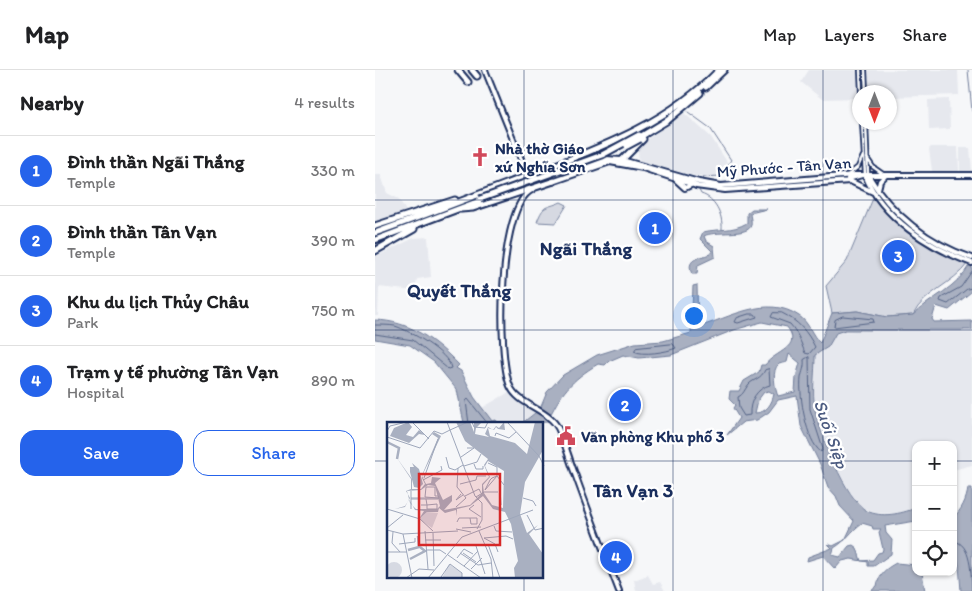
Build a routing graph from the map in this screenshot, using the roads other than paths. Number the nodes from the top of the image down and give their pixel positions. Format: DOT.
graph roads {
  1 [pos="458,70"];
  2 [pos="485,70"];
  3 [pos="718,70"];
  4 [pos="725,70"];
  5 [pos="861,70"];
  6 [pos="865,70"];
  7 [pos="467,82"];
  8 [pos="861,85"];
  9 [pos="865,85"];
  10 [pos="670,111"];
  11 [pos="664,115"];
  12 [pos="656,120"];
  13 [pos="657,128"];
  14 [pos="862,130"];
  15 [pos="866,130"];
  16 [pos="641,137"];
  17 [pos="633,148"];
  18 [pos="863,155"];
  19 [pos="867,158"];
  20 [pos="599,161"];
  21 [pos="621,161"];
  22 [pos="638,163"];
  23 [pos="549,172"];
  24 [pos="528,175"];
  25 [pos="865,175"];
  26 [pos="886,175"];
  27 [pos="972,175"];
  28 [pos="846,177"];
  29 [pos="837,180"];
  30 [pos="554,181"];
  31 [pos="691,182"];
  32 [pos="855,182"];
  33 [pos="704,185"];
  34 [pos="861,185"];
  35 [pos="877,192"];
  36 [pos="508,196"];
  37 [pos="480,201"];
  38 [pos="517,205"];
  39 [pos="446,207"];
  40 [pos="458,209"];
  41 [pos="423,211"];
  42 [pos="431,213"];
  43 [pos="418,218"];
  44 [pos="427,222"];
  45 [pos="375,226"];
  46 [pos="375,233"];
  47 [pos="375,240"];
  48 [pos="375,251"];
  49 [pos="971,260"];
  50 [pos="619,591"];
  1 -- 7 [label="highway"];
  2 -- 24 [label="main road"];
  3 -- 10 [label="highway"];
  4 -- 13 [label="highway"];
  5 -- 8 [label="street"];
  6 -- 9 [label="street"];
  10 -- 11 [label="highway"];
  10 -- 12 [label="highway"];
  11 -- 12 [label="highway"];
  11 -- 16 [label="highway"];
  12 -- 24 [label="highway"];
  13 -- 16 [label="highway"];
  13 -- 17 [label="highway"];
  14 -- 18 [label="street"];
  15 -- 19 [label="street"];
  16 -- 37 [label="highway, bridge"];
  17 -- 21 [label="highway"];
  17 -- 22 [label="main road"];
  18 -- 25 [label="street"];
  18 -- 28 [label="street"];
  19 -- 25 [label="street"];
  19 -- 26 [label="street"];
  20 -- 21 [label="main road"];
  20 -- 23 [label="main road"];
  20 -- 23 [label="main road"];
  21 -- 22 [label="main road, Mỹ Phước - Tân Vạn"];
  21 -- 30 [label="main road"];
  21 -- 31 [label="main road, Mỹ Phước - Tân Vạn"];
  22 -- 31 [label="main road, Mỹ Phước - Tân Vạn"];
  23 -- 24 [label="main road"];
  24 -- 39 [label="highway"];
  24 -- 41 [label="highway"];
  25 -- 26 [label="main road"];
  25 -- 28 [label="main road"];
  25 -- 32 [label="main road"];
  25 -- 34 [label="main road"];
  25 -- 35 [label="main road, Mỹ Phước - Tân Vạn"];
  26 -- 27 [label="main road"];
  26 -- 35 [label="main road"];
  28 -- 29 [label="main road"];
  28 -- 33 [label="main road, Mỹ Phước - Tân Vạn"];
  29 -- 32 [label="main road, Mỹ Phước - Tân Vạn"];
  29 -- 33 [label="main road, Mỹ Phước - Tân Vạn"];
  30 -- 36 [label="highway"];
  30 -- 38 [label="main road"];
  31 -- 33 [label="main road, Mỹ Phước - Tân Vạn"];
  32 -- 34 [label="main road, Mỹ Phước - Tân Vạn"];
  34 -- 35 [label="main road, Mỹ Phước - Tân Vạn"];
  35 -- 49 [label="main road, Mỹ Phước - Tân Vạn"];
  36 -- 38 [label="main road"];
  36 -- 40 [label="highway"];
  37 -- 39 [label="highway"];
  37 -- 40 [label="highway"];
  38 -- 50 [label="main road"];
  39 -- 42 [label="highway"];
  40 -- 44 [label="highway"];
  41 -- 42 [label="highway"];
  41 -- 43 [label="highway"];
  41 -- 45 [label="highway"];
  42 -- 43 [label="highway"];
  43 -- 46 [label="highway"];
  44 -- 47 [label="highway"];
  44 -- 48 [label="highway"];
}
